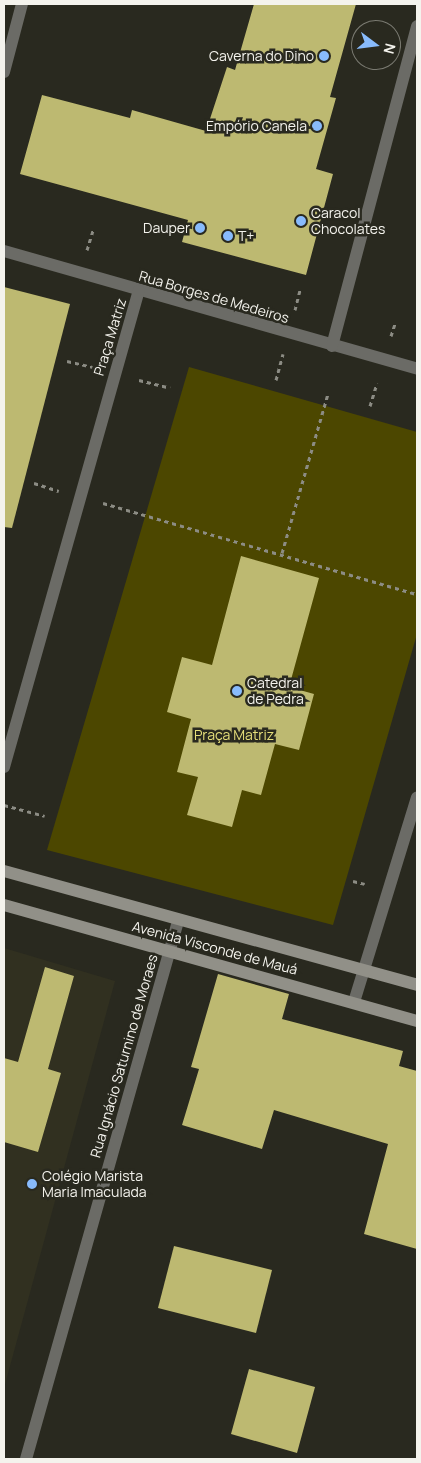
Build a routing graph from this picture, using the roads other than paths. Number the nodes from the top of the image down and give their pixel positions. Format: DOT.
graph roads {
  1 [pos="22,4"];
  2 [pos="417,26"];
  3 [pos="4,72"];
  4 [pos="4,251"];
  5 [pos="139,291"];
  6 [pos="332,346"];
  7 [pos="417,369"];
  8 [pos="4,767"];
  9 [pos="417,797"];
  10 [pos="4,872"];
  11 [pos="4,905"];
  12 [pos="178,921"];
  13 [pos="170,951"];
  14 [pos="364,970"];
  15 [pos="417,985"];
  16 [pos="354,1002"];
  17 [pos="417,1021"];
  18 [pos="26,1459"];
  1 -- 3 [label="street"];
  2 -- 6 [label="street"];
  4 -- 5 [label="street, Rua Borges de Medeiros"];
  5 -- 6 [label="street, Rua Borges de Medeiros"];
  5 -- 8 [label="street, Praça Matriz"];
  6 -- 7 [label="street, Rua Borges de Medeiros"];
  9 -- 14 [label="street"];
  10 -- 12 [label="main road, Avenida Visconde de Mauá"];
  11 -- 13 [label="main road, Avenida Visconde de Mauá"];
  12 -- 13 [label="street, Rua Ignácio Saturnino de Moraes"];
  12 -- 14 [label="main road, Avenida Visconde de Mauá"];
  13 -- 16 [label="main road, Avenida Visconde de Mauá"];
  13 -- 18 [label="street, Rua Ignácio Saturnino de Moraes"];
  14 -- 15 [label="main road, Avenida Visconde de Mauá"];
  14 -- 16 [label="street"];
  16 -- 17 [label="main road, Avenida Visconde de Mauá"];
}
